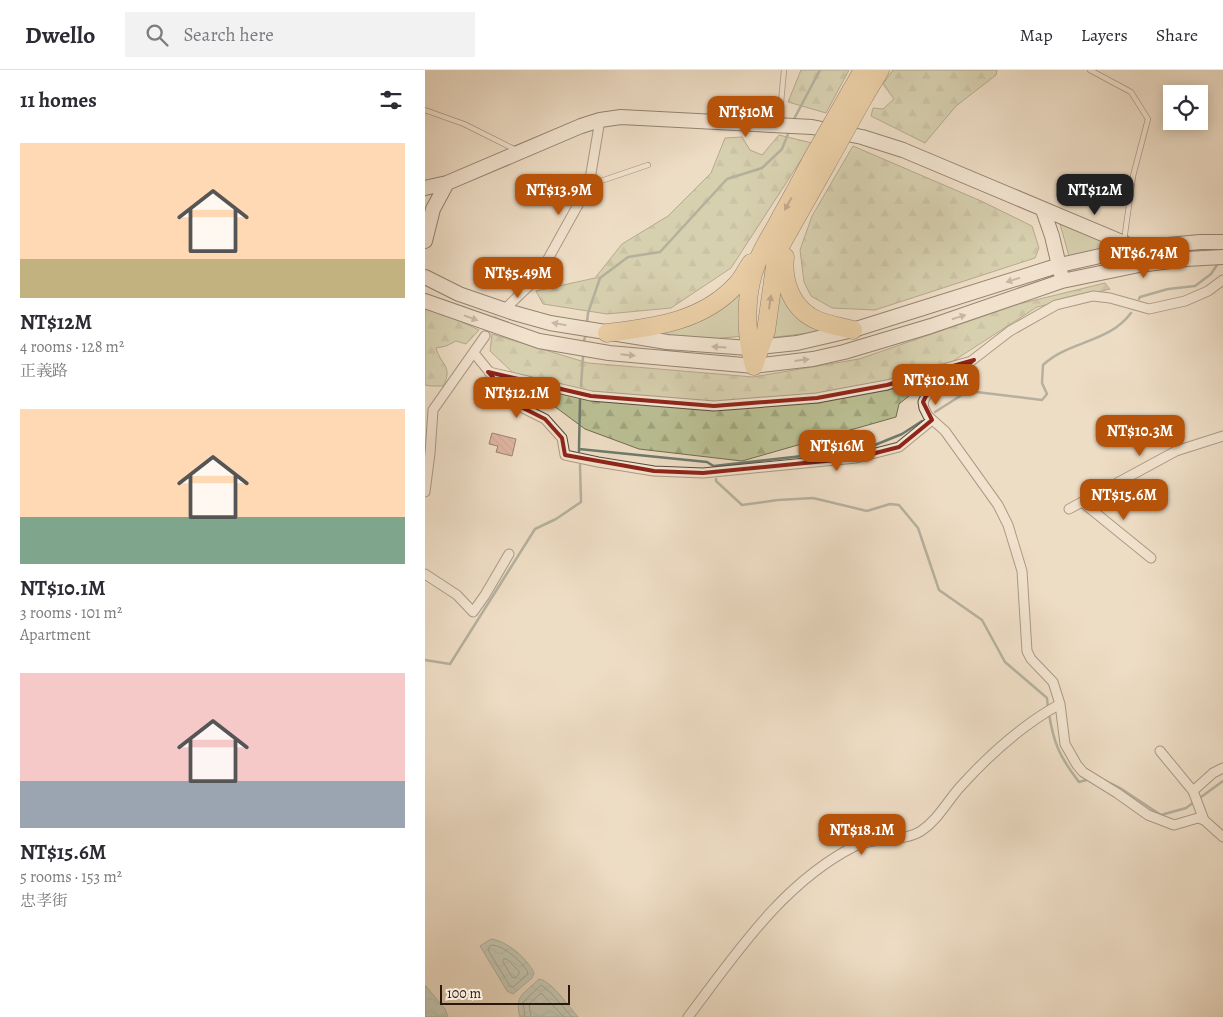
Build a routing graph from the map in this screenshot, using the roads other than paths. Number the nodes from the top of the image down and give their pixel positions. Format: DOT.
graph roads {
  1 [pos="784,70"];
  2 [pos="863,70"];
  3 [pos="880,70"];
  4 [pos="1089,70"];
  5 [pos="858,93"];
  6 [pos="425,110"];
  7 [pos="600,120"];
  8 [pos="779,126"];
  9 [pos="519,152"];
  10 [pos="819,163"];
  11 [pos="649,165"];
  12 [pos="447,182"];
  13 [pos="589,186"];
  14 [pos="425,188"];
  15 [pos="1043,210"];
  16 [pos="787,234"];
  17 [pos="425,241"];
  18 [pos="1223,242"];
  19 [pos="1130,245"];
  20 [pos="763,249"];
  21 [pos="1223,257"];
  22 [pos="1060,265"];
  23 [pos="425,277"];
  24 [pos="1223,280"];
  25 [pos="1062,281"];
  26 [pos="425,301"];
  27 [pos="506,308"];
  28 [pos="853,330"];
  29 [pos="607,333"];
  30 [pos="485,336"];
  31 [pos="755,348"];
  32 [pos="473,353"];
  33 [pos="974,360"];
  34 [pos="754,366"];
  35 [pos="488,372"];
  36 [pos="932,420"];
  37 [pos="1223,436"];
  38 [pos="425,492"];
  39 [pos="1082,502"];
  40 [pos="1069,508"];
  41 [pos="509,554"];
  42 [pos="1151,558"];
  43 [pos="425,574"];
  44 [pos="1057,706"];
  45 [pos="1160,751"];
  46 [pos="1223,768"];
  47 [pos="1193,791"];
  48 [pos="1204,820"];
  49 [pos="1223,837"];
  50 [pos="688,1017"];
  1 -- 8 [label="lane"];
  2 -- 5 [label="highway"];
  3 -- 5 [label="highway"];
  4 -- 19 [label="lane"];
  5 -- 10 [label="highway, bridge"];
  6 -- 9 [label="lane"];
  7 -- 8 [label="main road"];
  7 -- 9 [label="main road"];
  7 -- 13 [label="street"];
  8 -- 15 [label="main road"];
  9 -- 12 [label="main road"];
  10 -- 16 [label="highway"];
  10 -- 20 [label="highway, one-way"];
  11 -- 13 [label="lane"];
  12 -- 14 [label="main road"];
  12 -- 17 [label="main road"];
  13 -- 27 [label="street"];
  15 -- 19 [label="main road"];
  15 -- 22 [label="main road"];
  16 -- 28 [label="highway"];
  31 -- 16 [label="highway, one-way"];
  18 -- 19 [label="main road"];
  19 -- 22 [label="main road"];
  20 -- 29 [label="highway"];
  20 -- 31 [label="highway"];
  21 -- 25 [label="main road"];
  22 -- 25 [label="main road"];
  22 -- 28 [label="main road, one-way"];
  29 -- 23 [label="main road, one-way"];
  24 -- 33 [label="street"];
  34 -- 25 [label="main road, one-way"];
  26 -- 34 [label="main road, one-way"];
  28 -- 31 [label="main road"];
  31 -- 29 [label="main road, one-way"];
  30 -- 32 [label="street"];
  31 -- 34 [label="highway"];
  32 -- 35 [label="street"];
  32 -- 38 [label="street"];
  33 -- 35 [label="street"];
  33 -- 36 [label="street"];
  35 -- 36 [label="street"];
  36 -- 44 [label="street"];
  37 -- 39 [label="street"];
  39 -- 40 [label="street"];
  39 -- 42 [label="street"];
  41 -- 43 [label="street"];
  44 -- 48 [label="street"];
  44 -- 50 [label="street"];
  45 -- 47 [label="street"];
  46 -- 47 [label="street"];
  47 -- 48 [label="street"];
  48 -- 49 [label="street"];
}
